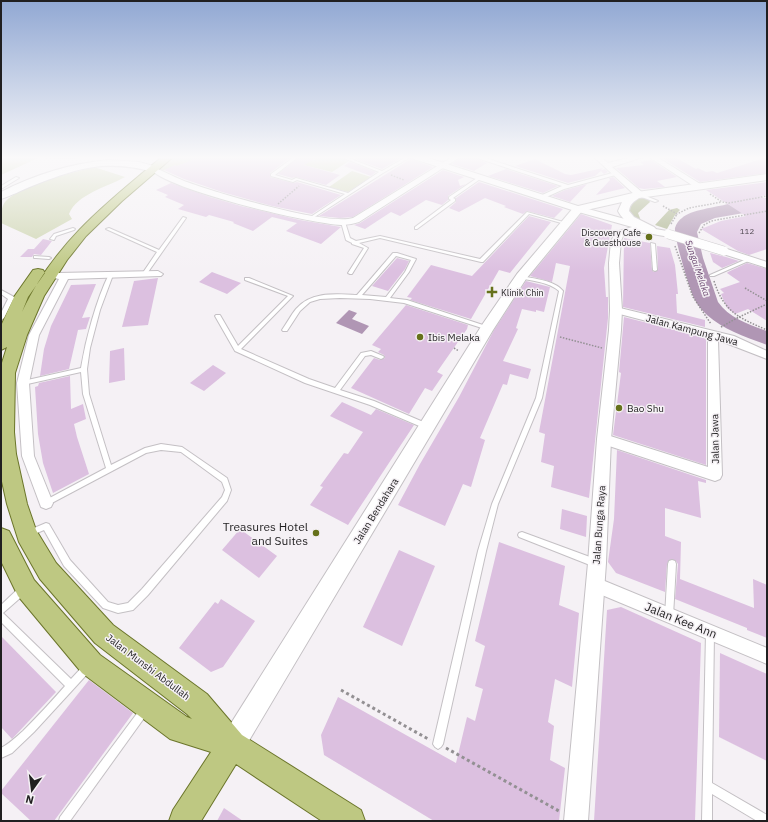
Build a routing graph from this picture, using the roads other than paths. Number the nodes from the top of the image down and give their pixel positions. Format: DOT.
graph roads {
  1 [pos="112,195"];
  2 [pos="120,195"];
  3 [pos="224,195"];
  4 [pos="346,195"];
  5 [pos="396,195"];
  6 [pos="454,195"];
  7 [pos="537,195"];
  8 [pos="546,195"];
  9 [pos="627,195"];
  10 [pos="637,195"];
  11 [pos="638,195"];
  12 [pos="639,195"];
  13 [pos="542,197"];
  14 [pos="622,199"];
  15 [pos="656,201"];
  16 [pos="578,209"];
  17 [pos="604,216"];
  18 [pos="184,218"];
  19 [pos="313,218"];
  20 [pos="343,222"];
  21 [pos="566,223"];
  22 [pos="416,228"];
  23 [pos="73,229"];
  24 [pos="108,229"];
  25 [pos="650,229"];
  26 [pos="622,231"];
  27 [pos="669,233"];
  28 [pos="52,239"];
  29 [pos="354,243"];
  30 [pos="653,244"];
  31 [pos="160,252"];
  32 [pos="36,257"];
  33 [pos="747,257"];
  34 [pos="49,258"];
  35 [pos="765,260"];
  36 [pos="655,270"];
  37 [pos="350,273"];
  38 [pos="144,274"];
  39 [pos="158,274"];
  40 [pos="111,275"];
  41 [pos="712,275"];
  42 [pos="50,276"];
  43 [pos="521,277"];
  44 [pos="247,278"];
  45 [pos="1,292"];
  46 [pos="359,296"];
  47 [pos="16,297"];
  48 [pos="387,299"];
  49 [pos="616,306"];
  50 [pos="218,316"];
  51 [pos="1,318"];
  52 [pos="487,328"];
  53 [pos="715,329"];
  54 [pos="285,330"];
  55 [pos="1,344"];
  56 [pos="238,350"];
  57 [pos="767,355"];
  58 [pos="381,357"];
  59 [pos="84,369"];
  60 [pos="7,383"];
  61 [pos="336,391"];
  62 [pos="428,427"];
  63 [pos="604,439"];
  64 [pos="109,468"];
  65 [pos="46,503"];
  66 [pos="27,534"];
  67 [pos="522,535"];
  68 [pos="1,538"];
  69 [pos="597,563"];
  70 [pos="672,564"];
  71 [pos="595,585"];
  72 [pos="26,588"];
  73 [pos="1,610"];
  74 [pos="1,616"];
  75 [pos="669,616"];
  76 [pos="710,633"];
  77 [pos="767,656"];
  78 [pos="91,664"];
  79 [pos="70,685"];
  80 [pos="147,707"];
  81 [pos="438,744"];
  82 [pos="232,745"];
  83 [pos="1,753"];
  84 [pos="708,786"];
  85 [pos="64,821"];
  86 [pos="184,821"];
  87 [pos="350,821"];
  88 [pos="576,821"];
  89 [pos="707,821"];
  90 [pos="767,821"];
  1 -- 23 [label="main road, Jalan Munshi Abdullah"];
  2 -- 42 [label="main road, Jalan Munshi Abdullah"];
  3 -- 19 [label="street"];
  4 -- 19 [label="lane"];
  5 -- 20 [label="street"];
  6 -- 22 [label="lane"];
  7 -- 13 [label="street"];
  8 -- 13 [label="street"];
  9 -- 14 [label="street"];
  10 -- 14 [label="main road"];
  11 -- 25 [label="main road"];
  12 -- 15 [label="lane"];
  13 -- 16 [label="street"];
  14 -- 16 [label="main road"];
  16 -- 17 [label="street"];
  16 -- 21 [label="main road, Jalan Bendahara"];
  17 -- 26 [label="street"];
  17 -- 26 [label="street"];
  18 -- 31 [label="lane"];
  19 -- 20 [label="street"];
  20 -- 29 [label="lane"];
  21 -- 29 [label="lane"];
  21 -- 43 [label="main road, Jalan Bendahara"];
  23 -- 28 [label="lane"];
  23 -- 34 [label="main road, Jalan Munshi Abdullah"];
  24 -- 31 [label="lane"];
  25 -- 26 [label="street"];
  25 -- 27 [label="street"];
  26 -- 27 [label="street"];
  26 -- 49 [label="street, Jalan Bunga Raya"];
  27 -- 33 [label="street, bridge"];
  29 -- 37 [label="lane"];
  30 -- 36 [label="lane"];
  31 -- 38 [label="lane"];
  32 -- 34 [label="lane"];
  33 -- 35 [label="street"];
  33 -- 41 [label="lane"];
  34 -- 42 [label="main road, Jalan Munshi Abdullah"];
  38 -- 39 [label="street"];
  38 -- 40 [label="street"];
  40 -- 42 [label="street"];
  40 -- 59 [label="lane"];
  42 -- 47 [label="main road, Jalan Munshi Abdullah"];
  42 -- 60 [label="main road, Jalan Munshi Abdullah"];
  43 -- 52 [label="main road, Jalan Bendahara"];
  43 -- 81 [label="lane"];
  44 -- 56 [label="lane"];
  45 -- 47 [label="lane"];
  46 -- 48 [label="lane"];
  46 -- 48 [label="lane"];
  46 -- 54 [label="lane"];
  47 -- 51 [label="lane"];
  47 -- 55 [label="main road, Jalan Munshi Abdullah"];
  48 -- 52 [label="lane"];
  49 -- 53 [label="street, Jalan Kampung Jawa"];
  49 -- 63 [label="street, Jalan Bunga Raya"];
  50 -- 56 [label="lane"];
  52 -- 62 [label="main road, Jalan Bendahara"];
  53 -- 57 [label="street, Jalan Kampung Jawa"];
  53 -- 63 [label="street, Jalan Jawa"];
  56 -- 61 [label="lane"];
  58 -- 61 [label="lane"];
  59 -- 60 [label="lane"];
  59 -- 64 [label="lane"];
  60 -- 65 [label="street"];
  60 -- 66 [label="main road, Jalan Munshi Abdullah"];
  61 -- 62 [label="lane"];
  62 -- 82 [label="main road, Jalan Bendahara"];
  63 -- 69 [label="street, Jalan Bunga Raya"];
  64 -- 65 [label="lane"];
  64 -- 66 [label="lane"];
  66 -- 82 [label="main road, Jalan Munshi Abdullah"];
  67 -- 69 [label="lane"];
  68 -- 72 [label="main road, Jalan Munshi Abdullah"];
  69 -- 71 [label="street, Jalan Bunga Raya"];
  70 -- 75 [label="lane"];
  71 -- 75 [label="street, Jalan Kee Ann"];
  71 -- 88 [label="street, Jalan Bunga Raya"];
  72 -- 73 [label="lane"];
  72 -- 78 [label="main road, Jalan Munshi Abdullah"];
  74 -- 79 [label="lane"];
  75 -- 76 [label="street, Jalan Kee Ann"];
  76 -- 77 [label="street, Jalan Kee Ann"];
  76 -- 84 [label="lane"];
  78 -- 79 [label="lane"];
  78 -- 80 [label="main road, Jalan Munshi Abdullah"];
  79 -- 83 [label="lane"];
  80 -- 82 [label="main road, Jalan Munshi Abdullah"];
  80 -- 85 [label="lane"];
  82 -- 86 [label="main road, Jalan Bendahara"];
  82 -- 87 [label="main road, Jalan Munshi Abdullah"];
  84 -- 89 [label="lane"];
  84 -- 90 [label="lane"];
}
